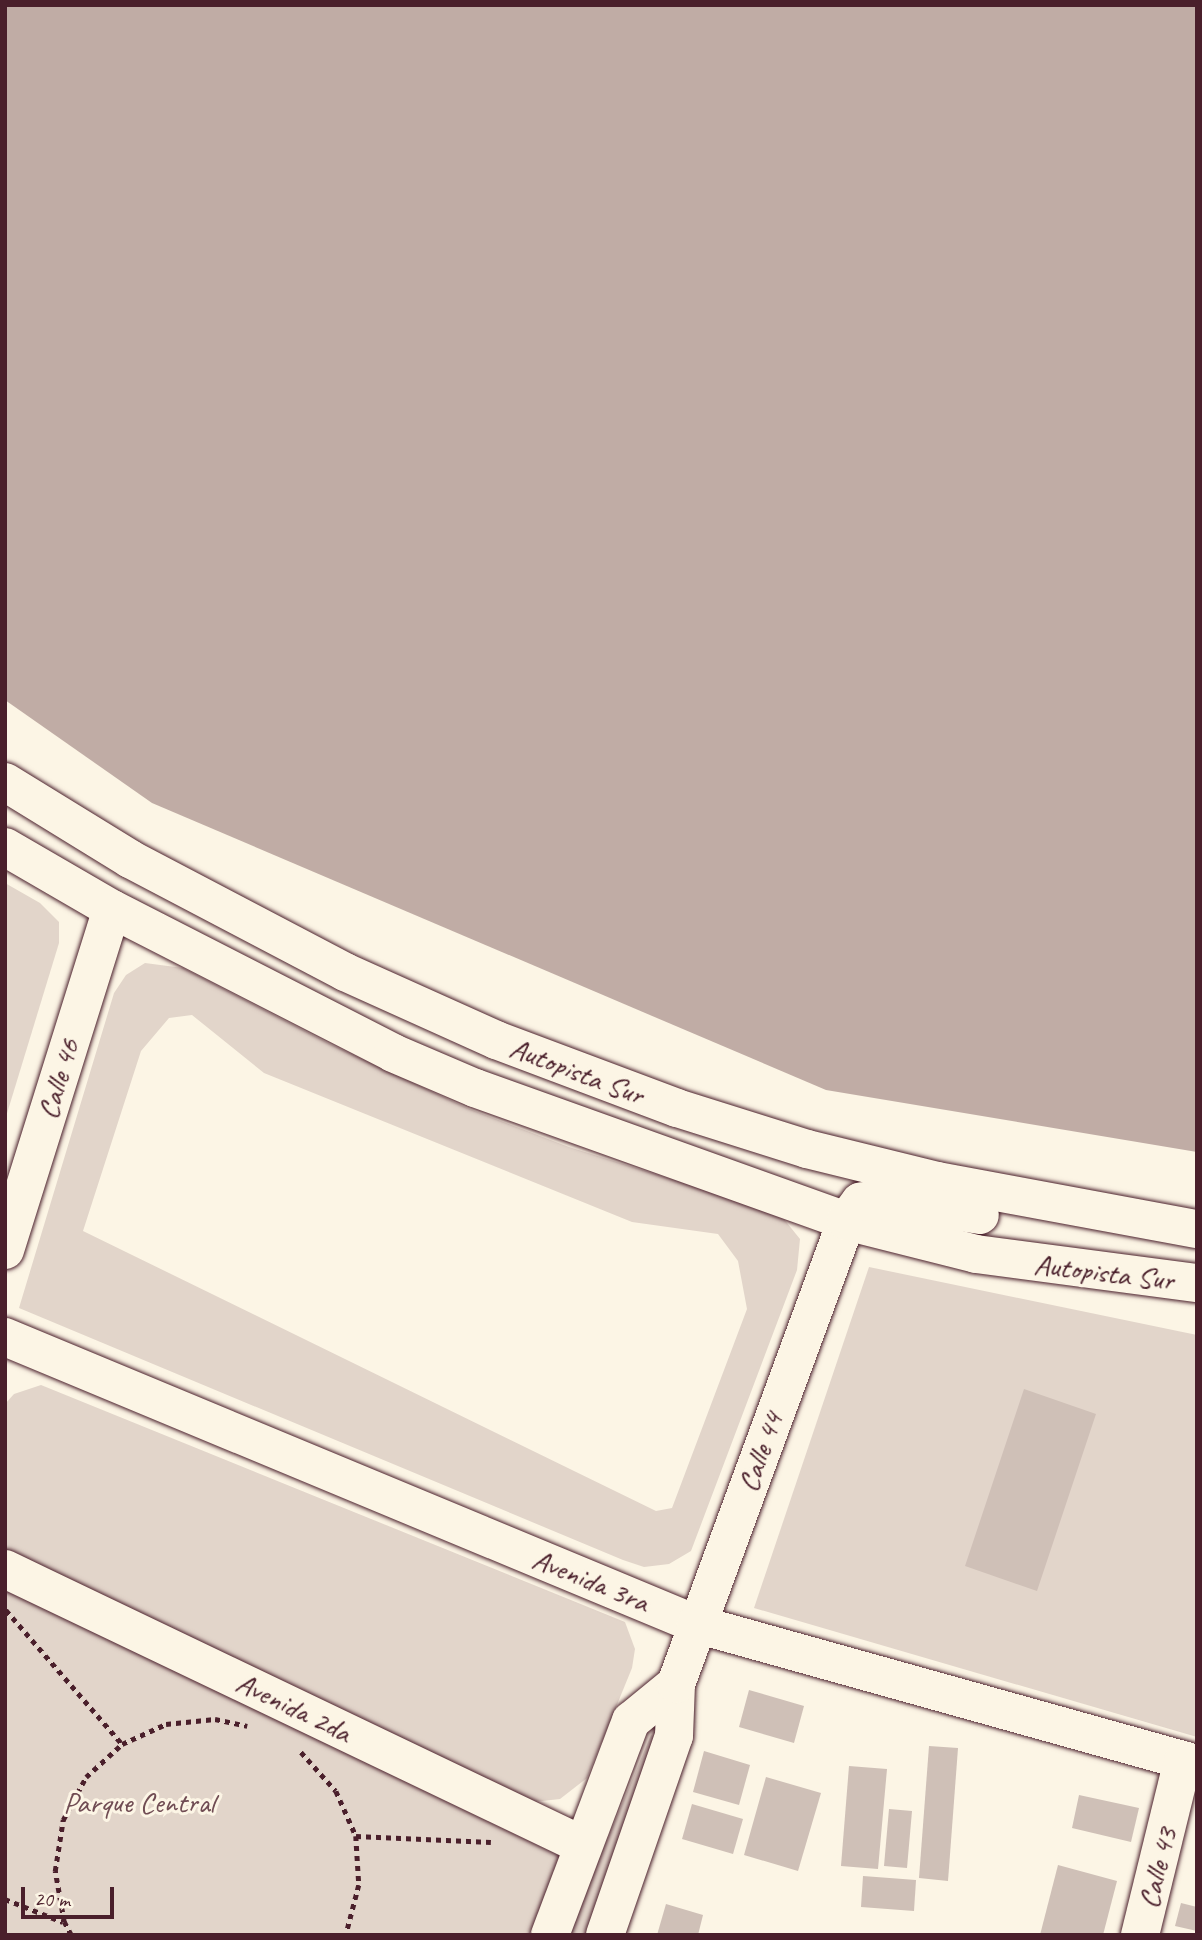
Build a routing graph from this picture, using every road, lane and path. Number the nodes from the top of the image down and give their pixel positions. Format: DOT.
graph roads {
  1 [pos="5,782"];
  2 [pos="5,806"];
  3 [pos="5,847"];
  4 [pos="112,909"];
  5 [pos="846,1221"];
  6 [pos="1148,1221"];
  7 [pos="1197,1229"];
  8 [pos="5,1250"];
  9 [pos="1197,1283"];
  10 [pos="5,1337"];
  11 [pos="5,1569"];
  12 [pos="5,1609"];
  13 [pos="696,1623"];
  14 [pos="676,1684"];
  15 [pos="250,1727"];
  16 [pos="122,1744"];
  17 [pos="294,1748"];
  18 [pos="1190,1762"];
  19 [pos="356,1836"];
  20 [pos="502,1842"];
  21 [pos="582,1845"];
  22 [pos="5,1899"];
  23 [pos="64,1922"];
  24 [pos="71,1935"];
  25 [pos="346,1935"];
  26 [pos="550,1935"];
  27 [pos="605,1935"];
  28 [pos="1140,1935"];
  1 -- 6 [label="main road, Autopista Sur"];
  2 -- 4 [label="main road"];
  3 -- 4 [label="main road, Autopista Sur"];
  4 -- 5 [label="main road, Autopista Sur"];
  4 -- 8 [label="main road, Calle 46"];
  5 -- 6 [label="main road"];
  5 -- 9 [label="main road, Autopista Sur"];
  5 -- 13 [label="main road, Calle 44"];
  6 -- 7 [label="main road, Autopista Sur"];
  10 -- 13 [label="main road, Avenida 3ra"];
  11 -- 21 [label="main road, Avenida 2da"];
  12 -- 16 [label="path"];
  13 -- 14 [label="main road, Calle 44"];
  13 -- 18 [label="main road, Avenida 3ra"];
  14 -- 21 [label="main road"];
  14 -- 27 [label="main road, Calle 44"];
  15 -- 16 [label="path"];
  16 -- 23 [label="path"];
  17 -- 19 [label="path"];
  18 -- 28 [label="main road, Calle 43"];
  19 -- 20 [label="path"];
  19 -- 25 [label="path"];
  21 -- 26 [label="main road"];
  22 -- 23 [label="path"];
  23 -- 24 [label="path"];
}
